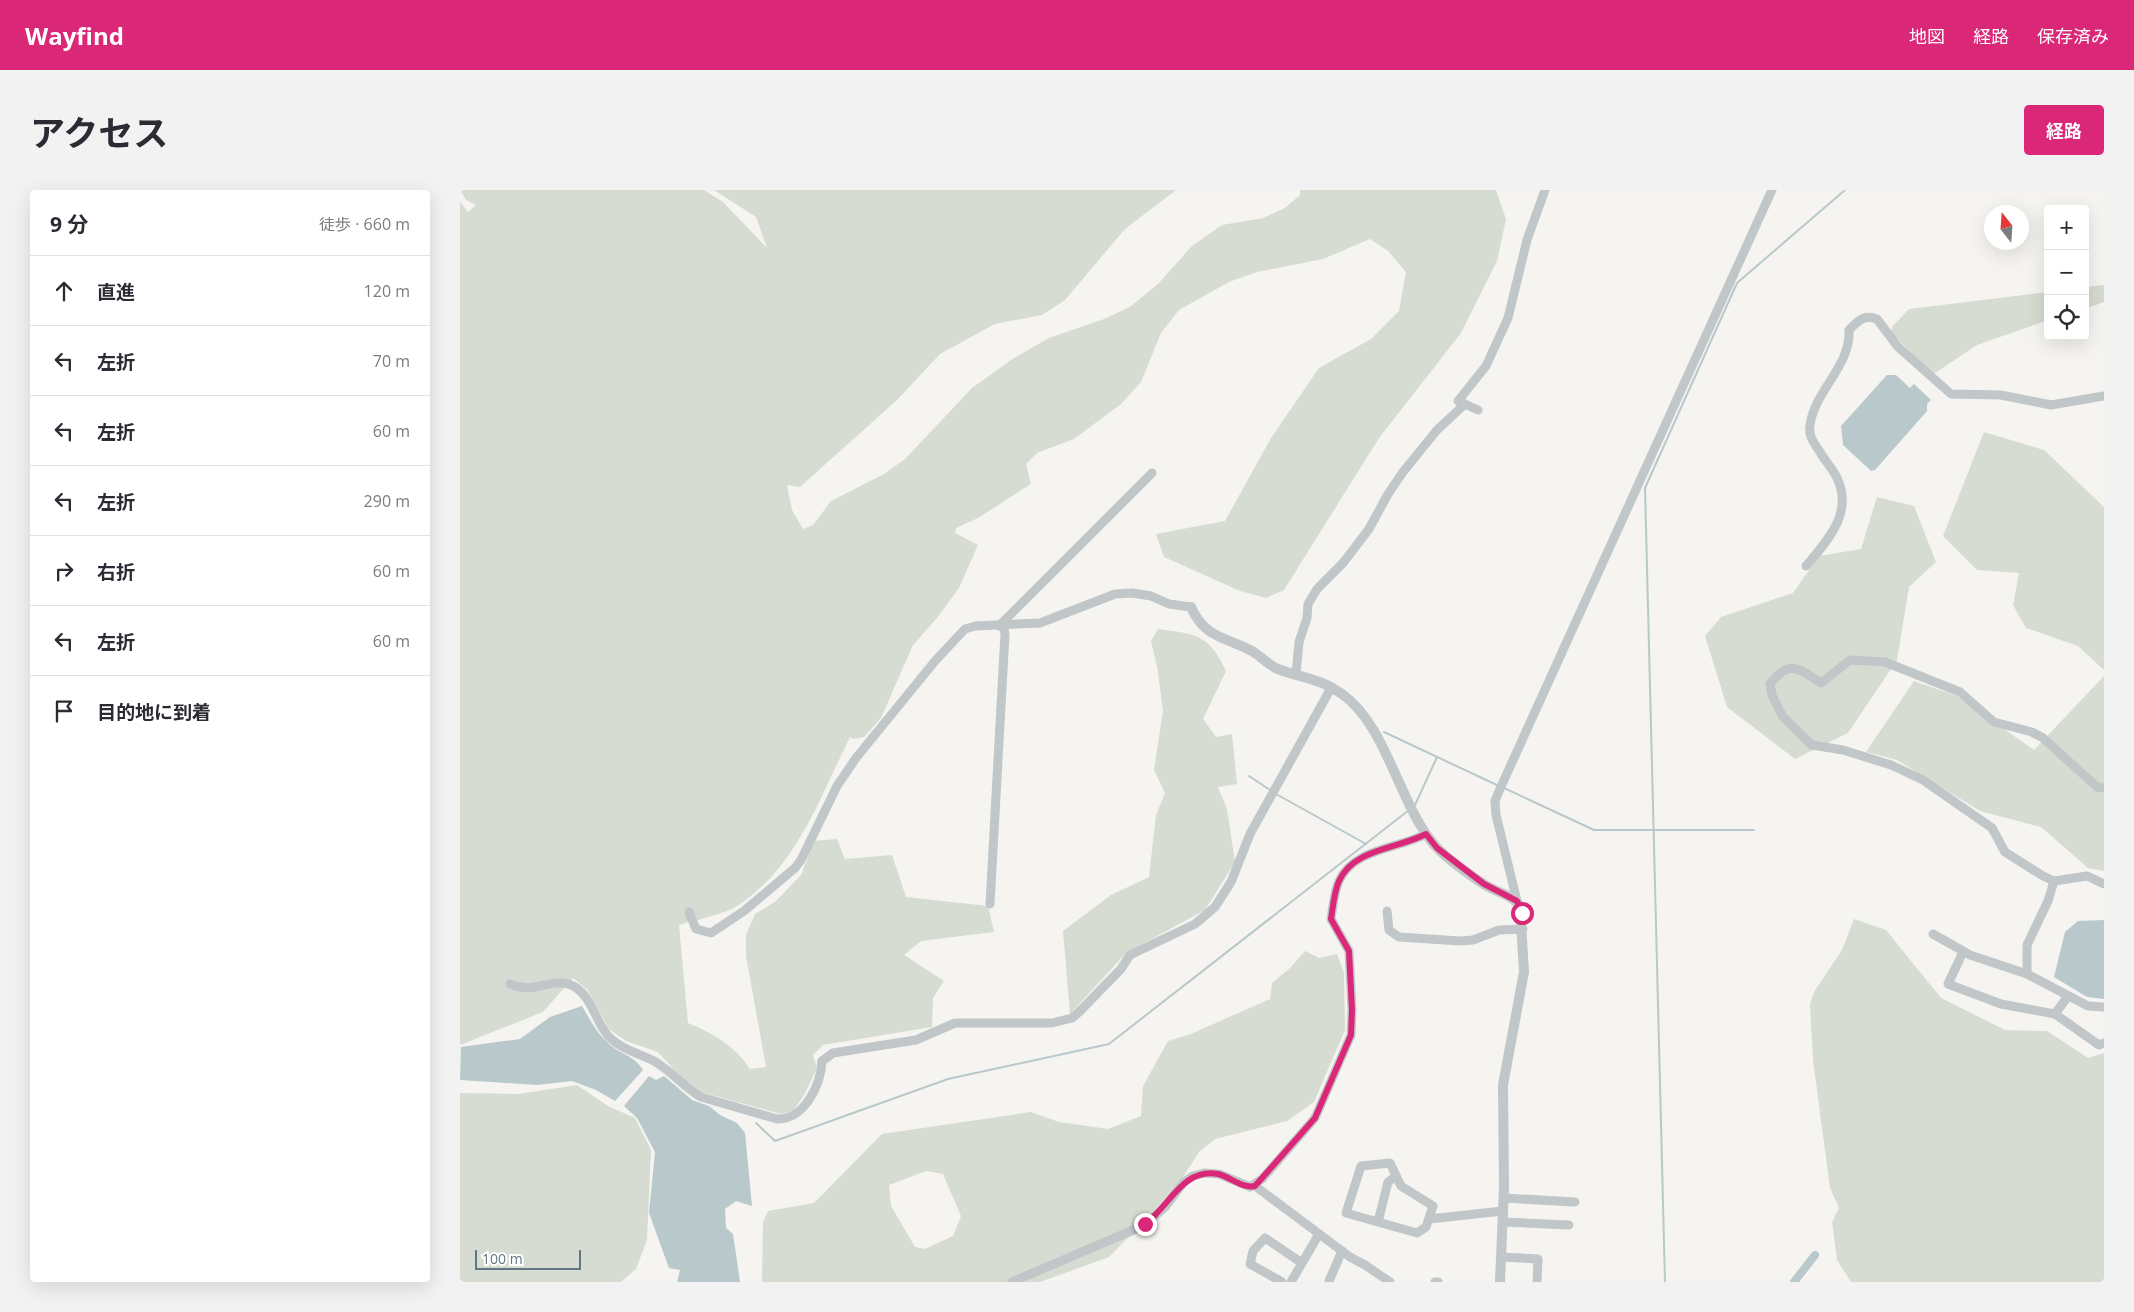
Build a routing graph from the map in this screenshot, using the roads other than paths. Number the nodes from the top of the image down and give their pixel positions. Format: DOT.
graph roads {
  1 [pos="1545,190"];
  2 [pos="1772,190"];
  3 [pos="2104,396"];
  4 [pos="1465,404"];
  5 [pos="1478,410"];
  6 [pos="1152,473"];
  7 [pos="1806,566"];
  8 [pos="1191,607"];
  9 [pos="1001,625"];
  10 [pos="1296,674"];
  11 [pos="1331,688"];
  12 [pos="2104,788"];
  13 [pos="1426,834"];
  14 [pos="2054,881"];
  15 [pos="2104,884"];
  16 [pos="1517,901"];
  17 [pos="990,904"];
  18 [pos="1387,911"];
  19 [pos="690,912"];
  20 [pos="1523,929"];
  21 [pos="1933,934"];
  22 [pos="1963,952"];
  23 [pos="2027,974"];
  24 [pos="510,984"];
  25 [pos="2068,996"];
  26 [pos="2104,1007"];
  27 [pos="2055,1014"];
  28 [pos="2104,1043"];
  29 [pos="1396,1176"];
  30 [pos="1255,1186"];
  31 [pos="1504,1198"];
  32 [pos="1575,1202"];
  33 [pos="1503,1211"];
  34 [pos="1428,1219"];
  35 [pos="1378,1222"];
  36 [pos="1503,1222"];
  37 [pos="1569,1225"];
  38 [pos="1318,1234"];
  39 [pos="1342,1251"];
  40 [pos="1501,1257"];
  41 [pos="1302,1263"];
  42 [pos="1329,1281"];
  43 [pos="1012,1282"];
  44 [pos="1282,1282"];
  45 [pos="1291,1282"];
  46 [pos="1390,1282"];
  47 [pos="1500,1282"];
  48 [pos="1537,1282"];
  1 -- 4 [label="street"];
  2 -- 16 [label="street"];
  3 -- 7 [label="street"];
  4 -- 5 [label="street"];
  4 -- 10 [label="street"];
  6 -- 9 [label="street"];
  8 -- 9 [label="street"];
  8 -- 10 [label="street"];
  9 -- 17 [label="street"];
  9 -- 19 [label="street"];
  10 -- 11 [label="street"];
  11 -- 13 [label="street"];
  11 -- 24 [label="street"];
  12 -- 14 [label="street"];
  13 -- 16 [label="street"];
  13 -- 30 [label="street"];
  14 -- 15 [label="street"];
  14 -- 23 [label="street"];
  16 -- 20 [label="street"];
  18 -- 20 [label="street"];
  20 -- 31 [label="street"];
  21 -- 22 [label="street"];
  22 -- 23 [label="street"];
  22 -- 27 [label="street"];
  23 -- 25 [label="street"];
  25 -- 26 [label="street"];
  25 -- 27 [label="street"];
  27 -- 28 [label="street"];
  29 -- 34 [label="street"];
  29 -- 35 [label="street"];
  29 -- 35 [label="street"];
  30 -- 38 [label="street"];
  30 -- 43 [label="street"];
  31 -- 32 [label="street"];
  31 -- 33 [label="street"];
  33 -- 34 [label="street"];
  33 -- 36 [label="street"];
  34 -- 35 [label="street"];
  36 -- 37 [label="street"];
  36 -- 40 [label="street"];
  38 -- 39 [label="street"];
  38 -- 41 [label="street"];
  39 -- 42 [label="street"];
  39 -- 46 [label="street"];
  40 -- 47 [label="street"];
  40 -- 48 [label="street"];
  41 -- 44 [label="street"];
  41 -- 45 [label="street"];
}
